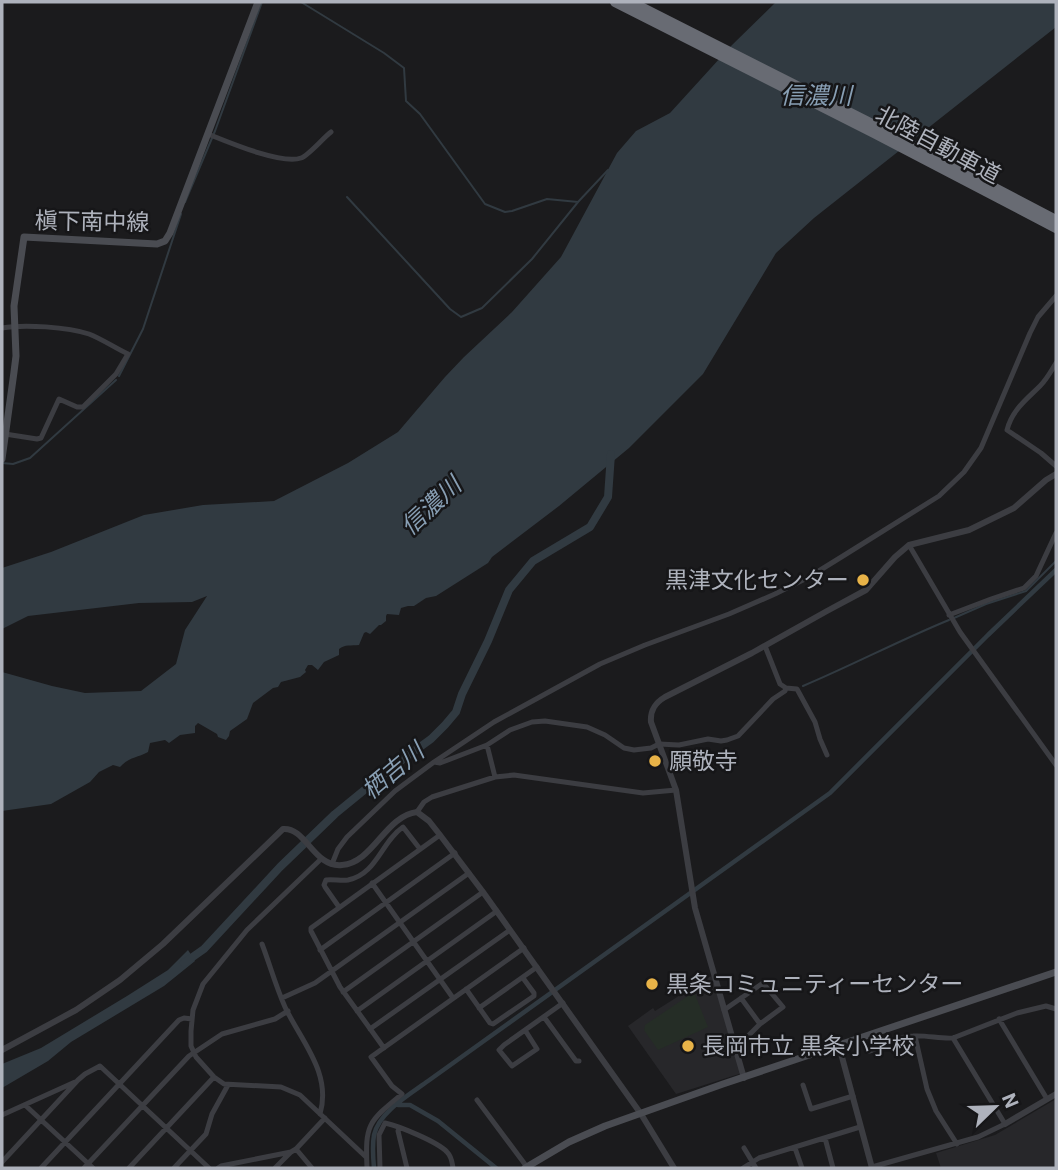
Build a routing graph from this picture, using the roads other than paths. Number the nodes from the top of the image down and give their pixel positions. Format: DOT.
graph roads {
  1 [pos="258,2"];
  2 [pos="615,2"];
  3 [pos="631,2"];
  4 [pos="331,132"];
  5 [pos="208,134"];
  6 [pos="1056,220"];
  7 [pos="1056,228"];
  8 [pos="1056,296"];
  9 [pos="15,326"];
  10 [pos="2,328"];
  11 [pos="1056,363"];
  12 [pos="5,434"];
  13 [pos="2,459"];
  14 [pos="1056,466"];
  15 [pos="1056,474"];
  16 [pos="1056,533"];
  17 [pos="1055,542"];
  18 [pos="909,545"];
  19 [pos="949,615"];
  20 [pos="765,646"];
  21 [pos="786,688"];
  22 [pos="659,744"];
  23 [pos="486,745"];
  24 [pos="827,755"];
  25 [pos="434,762"];
  26 [pos="1056,765"];
  27 [pos="495,777"];
  28 [pos="676,790"];
  29 [pos="417,812"];
  30 [pos="440,835"];
  31 [pos="420,849"];
  32 [pos="455,853"];
  33 [pos="320,858"];
  34 [pos="332,864"];
  35 [pos="468,873"];
  36 [pos="372,883"];
  37 [pos="483,892"];
  38 [pos="386,903"];
  39 [pos="339,907"];
  40 [pos="496,911"];
  41 [pos="400,922"];
  42 [pos="510,930"];
  43 [pos="414,942"];
  44 [pos="262,944"];
  45 [pos="524,948"];
  46 [pos="320,950"];
  47 [pos="427,961"];
  48 [pos="537,967"];
  49 [pos="331,972"];
  50 [pos="1056,972"];
  51 [pos="523,978"];
  52 [pos="440,980"];
  53 [pos="466,989"];
  54 [pos="343,992"];
  55 [pos="282,998"];
  56 [pos="453,998"];
  57 [pos="741,999"];
  58 [pos="563,1003"];
  59 [pos="479,1008"];
  60 [pos="1056,1009"];
  61 [pos="724,1010"];
  62 [pos="288,1011"];
  63 [pos="357,1011"];
  64 [pos="544,1017"];
  65 [pos="192,1019"];
  66 [pos="999,1019"];
  67 [pos="760,1024"];
  68 [pos="901,1025"];
  69 [pos="370,1029"];
  70 [pos="525,1030"];
  71 [pos="915,1036"];
  72 [pos="906,1037"];
  73 [pos="862,1038"];
  74 [pos="953,1038"];
  75 [pos="735,1046"];
  76 [pos="839,1046"];
  77 [pos="384,1048"];
  78 [pos="2,1050"];
  79 [pos="194,1053"];
  80 [pos="579,1061"];
  81 [pos="214,1077"];
  82 [pos="744,1078"];
  83 [pos="78,1080"];
  84 [pos="119,1084"];
  85 [pos="228,1085"];
  86 [pos="803,1086"];
  87 [pos="1056,1094"];
  88 [pos="853,1096"];
  89 [pos="1047,1099"];
  90 [pos="477,1100"];
  91 [pos="26,1105"];
  92 [pos="142,1107"];
  93 [pos="641,1114"];
  94 [pos="2,1115"];
  95 [pos="323,1116"];
  96 [pos="41,1119"];
  97 [pos="1005,1124"];
  98 [pos="860,1127"];
  99 [pos="400,1128"];
  100 [pos="166,1129"];
  101 [pos="825,1138"];
  102 [pos="65,1142"];
  103 [pos="957,1144"];
  104 [pos="744,1148"];
  105 [pos="795,1148"];
  106 [pos="190,1151"];
  107 [pos="293,1151"];
  108 [pos="366,1157"];
  109 [pos="2,1162"];
  110 [pos="754,1166"];
  111 [pos="89,1167"];
  112 [pos="41,1168"];
  113 [pos="129,1168"];
  114 [pos="174,1168"];
  115 [pos="209,1168"];
  116 [pos="218,1168"];
  117 [pos="275,1168"];
  118 [pos="312,1168"];
  119 [pos="367,1168"];
  120 [pos="380,1168"];
  121 [pos="407,1168"];
  122 [pos="453,1168"];
  123 [pos="526,1168"];
  124 [pos="674,1168"];
  125 [pos="743,1168"];
  126 [pos="802,1168"];
  127 [pos="833,1168"];
  128 [pos="872,1168"];
  1 -- 5 [label="main road, 槇下南中線"];
  2 -- 7 [label="highway, 北陸自動車道"];
  3 -- 6 [label="highway, 北陸自動車道"];
  4 -- 5 [label="street"];
  5 -- 9 [label="main road, 槇下南中線"];
  8 -- 25 [label="street"];
  9 -- 10 [label="street"];
  9 -- 12 [label="main road, 槇下南中線"];
  9 -- 12 [label="street"];
  11 -- 14 [label="street"];
  12 -- 13 [label="main road, 槇下南中線"];
  15 -- 18 [label="street"];
  16 -- 17 [label="street"];
  17 -- 19 [label="street"];
  18 -- 19 [label="street"];
  18 -- 20 [label="street"];
  19 -- 26 [label="street"];
  20 -- 21 [label="street"];
  20 -- 22 [label="street"];
  21 -- 22 [label="street"];
  21 -- 24 [label="street"];
  22 -- 23 [label="street"];
  22 -- 28 [label="street"];
  23 -- 25 [label="street"];
  23 -- 27 [label="street"];
  25 -- 34 [label="street"];
  27 -- 28 [label="street"];
  27 -- 29 [label="street"];
  28 -- 61 [label="street"];
  29 -- 30 [label="street"];
  29 -- 34 [label="street"];
  30 -- 31 [label="street"];
  30 -- 32 [label="street"];
  31 -- 36 [label="street"];
  31 -- 39 [label="street"];
  32 -- 35 [label="street"];
  32 -- 38 [label="street"];
  33 -- 34 [label="street"];
  33 -- 65 [label="street"];
  33 -- 78 [label="street"];
  35 -- 37 [label="street"];
  35 -- 41 [label="street"];
  36 -- 38 [label="street"];
  36 -- 39 [label="street"];
  37 -- 40 [label="street"];
  37 -- 43 [label="street"];
  38 -- 41 [label="street"];
  38 -- 46 [label="street"];
  39 -- 46 [label="street"];
  40 -- 42 [label="street"];
  40 -- 47 [label="street"];
  41 -- 43 [label="street"];
  41 -- 49 [label="street"];
  42 -- 45 [label="street"];
  42 -- 52 [label="street"];
  43 -- 47 [label="street"];
  43 -- 54 [label="street"];
  44 -- 55 [label="street"];
  45 -- 48 [label="street"];
  45 -- 53 [label="street"];
  46 -- 49 [label="street"];
  47 -- 52 [label="street"];
  47 -- 63 [label="street"];
  48 -- 51 [label="street"];
  48 -- 58 [label="street"];
  49 -- 54 [label="street"];
  49 -- 55 [label="street"];
  50 -- 68 [label="main road"];
  51 -- 59 [label="street"];
  51 -- 59 [label="street"];
  52 -- 56 [label="street"];
  52 -- 69 [label="street"];
  53 -- 56 [label="street"];
  53 -- 59 [label="street"];
  54 -- 63 [label="street"];
  55 -- 62 [label="street"];
  56 -- 77 [label="street"];
  57 -- 61 [label="street"];
  57 -- 67 [label="street"];
  57 -- 67 [label="street"];
  58 -- 64 [label="street"];
  58 -- 93 [label="street"];
  60 -- 66 [label="street"];
  61 -- 75 [label="street"];
  62 -- 79 [label="street"];
  62 -- 95 [label="street"];
  63 -- 69 [label="street"];
  64 -- 70 [label="street"];
  64 -- 80 [label="street"];
  65 -- 79 [label="street"];
  65 -- 84 [label="street"];
  66 -- 74 [label="street"];
  66 -- 89 [label="street"];
  67 -- 75 [label="street"];
  68 -- 72 [label="street"];
  68 -- 73 [label="main road"];
  69 -- 77 [label="street"];
  70 -- 70 [label="street"];
  71 -- 72 [label="street"];
  71 -- 74 [label="street"];
  71 -- 103 [label="street"];
  72 -- 73 [label="street"];
  73 -- 76 [label="main road"];
  74 -- 97 [label="street"];
  75 -- 82 [label="street"];
  76 -- 82 [label="main road"];
  76 -- 88 [label="street"];
  77 -- 108 [label="street"];
  79 -- 81 [label="street"];
  79 -- 92 [label="street"];
  81 -- 85 [label="street"];
  81 -- 100 [label="street"];
  82 -- 93 [label="main road"];
  83 -- 84 [label="street"];
  83 -- 91 [label="street"];
  83 -- 96 [label="street"];
  84 -- 92 [label="street"];
  84 -- 102 [label="street"];
  85 -- 95 [label="street"];
  85 -- 106 [label="street"];
  86 -- 88 [label="street"];
  87 -- 89 [label="street"];
  88 -- 98 [label="street"];
  89 -- 97 [label="street"];
  90 -- 123 [label="street"];
  91 -- 94 [label="street"];
  91 -- 96 [label="street"];
  92 -- 100 [label="street"];
  92 -- 111 [label="street"];
  93 -- 123 [label="main road"];
  93 -- 124 [label="street"];
  95 -- 107 [label="street"];
  95 -- 108 [label="street"];
  96 -- 102 [label="street"];
  96 -- 109 [label="street"];
  97 -- 103 [label="street"];
  98 -- 101 [label="street"];
  98 -- 128 [label="street"];
  99 -- 120 [label="street"];
  99 -- 121 [label="street"];
  99 -- 122 [label="street"];
  100 -- 106 [label="street"];
  100 -- 113 [label="street"];
  101 -- 105 [label="street"];
  101 -- 127 [label="street"];
  102 -- 111 [label="street"];
  102 -- 112 [label="street"];
  103 -- 128 [label="street"];
  104 -- 110 [label="street"];
  105 -- 110 [label="street"];
  105 -- 126 [label="street"];
  106 -- 114 [label="street"];
  106 -- 115 [label="street"];
  107 -- 116 [label="street"];
  107 -- 117 [label="street"];
  107 -- 118 [label="street"];
  108 -- 119 [label="street"];
  110 -- 125 [label="street"];
}
